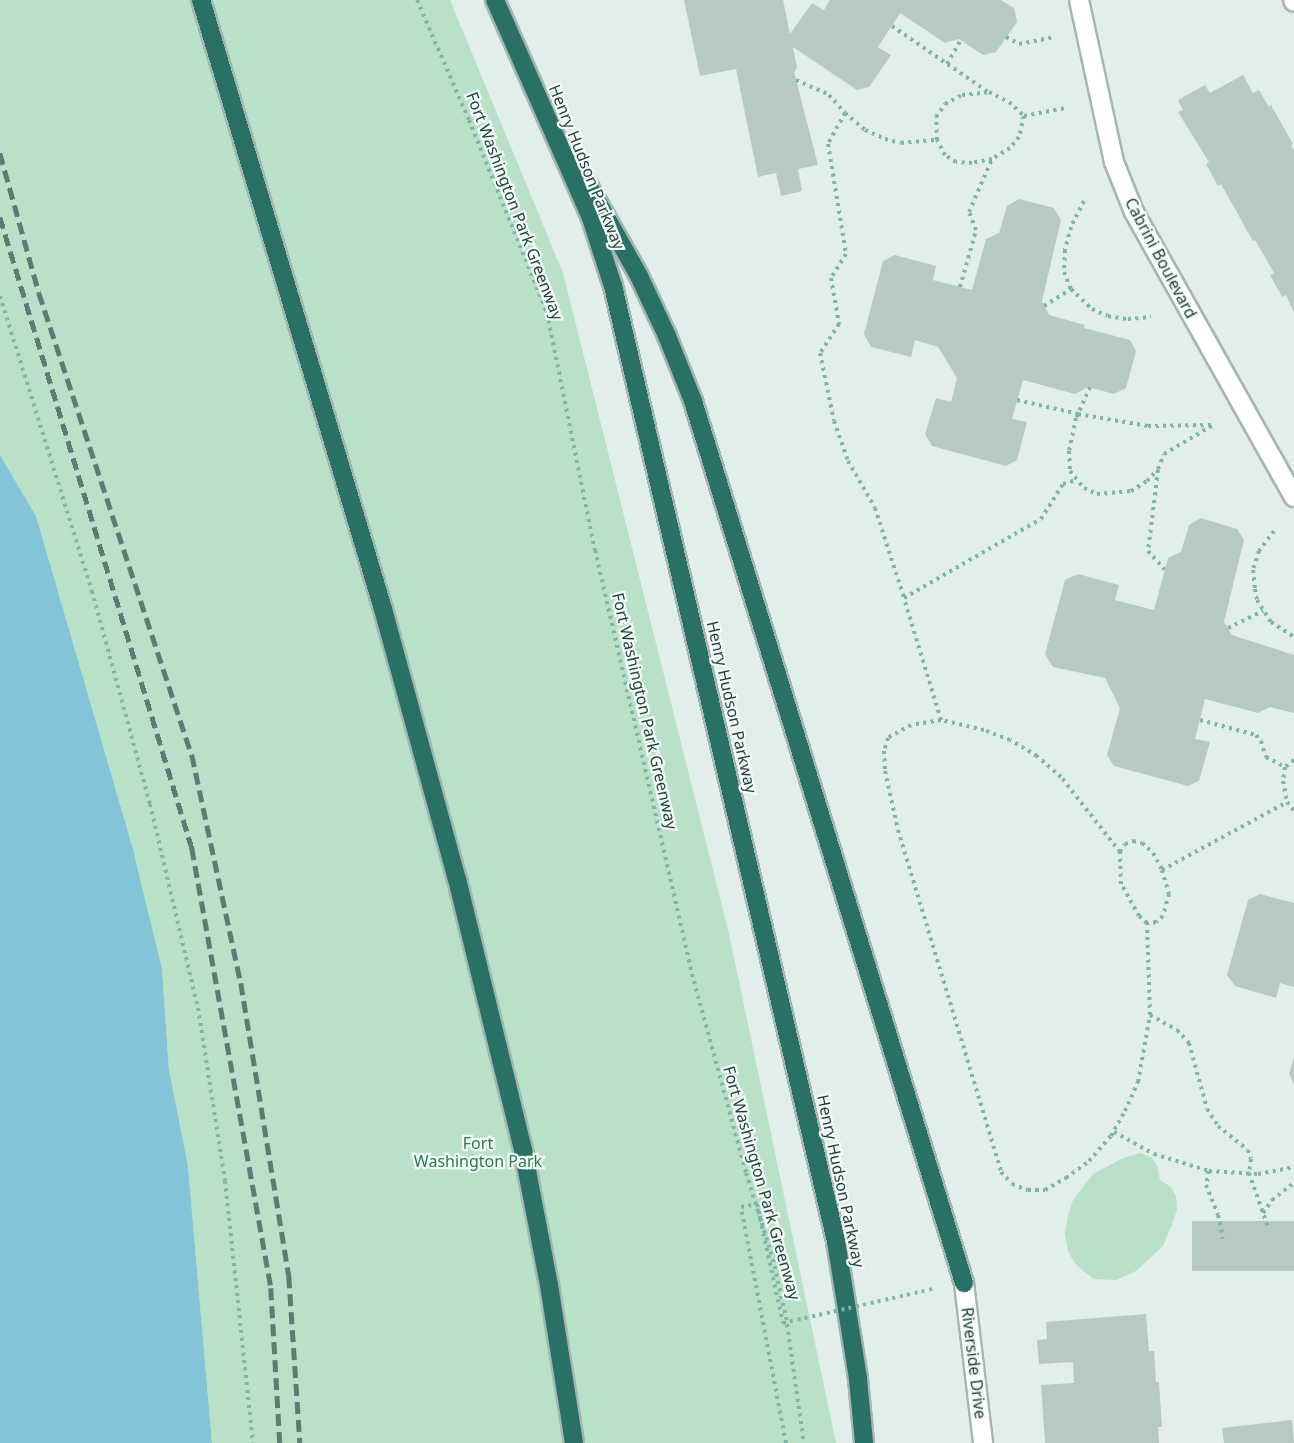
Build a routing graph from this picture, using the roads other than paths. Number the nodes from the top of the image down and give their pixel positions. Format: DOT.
graph roads {
  1 [pos="201,0"];
  2 [pos="495,0"];
  3 [pos="1079,0"];
  4 [pos="535,91"];
  5 [pos="1294,497"];
  6 [pos="964,1283"];
  7 [pos="574,1443"];
  8 [pos="864,1443"];
  9 [pos="983,1443"];
  1 -- 7 [label="highway"];
  2 -- 4 [label="highway, Henry Hudson Parkway"];
  3 -- 5 [label="street, Cabrini Boulevard"];
  4 -- 6 [label="highway"];
  4 -- 8 [label="highway, Henry Hudson Parkway"];
  6 -- 9 [label="street, Riverside Drive"];
}
